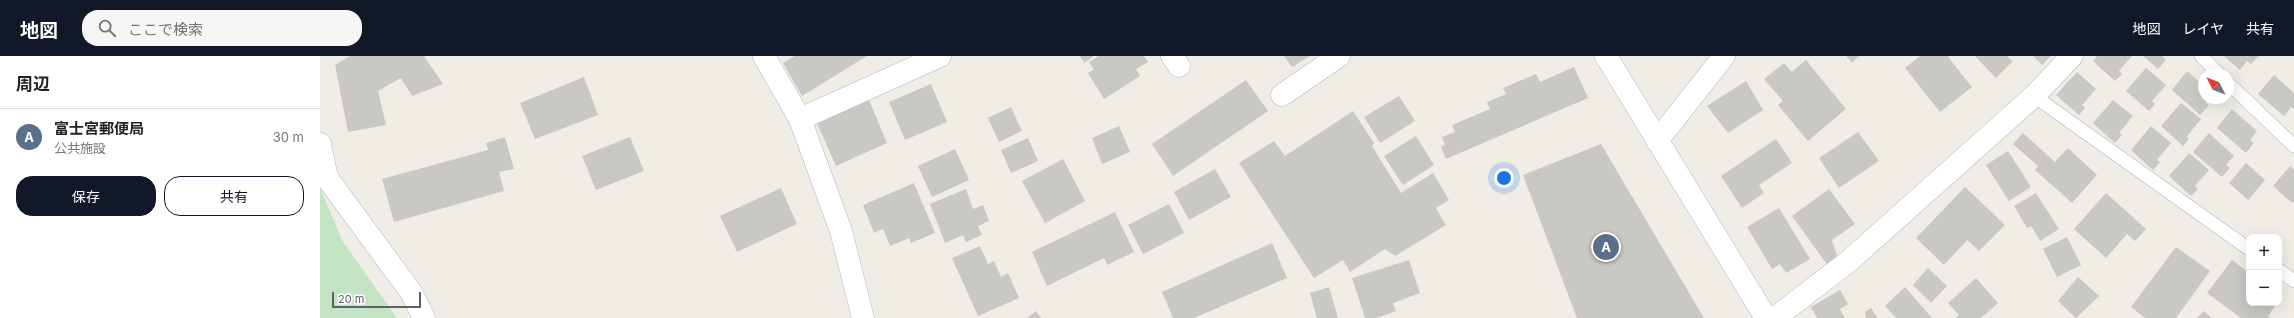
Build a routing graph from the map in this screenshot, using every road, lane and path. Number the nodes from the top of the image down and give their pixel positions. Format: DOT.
graph roads {
  1 [pos="764,56"];
  2 [pos="940,56"];
  3 [pos="1339,56"];
  4 [pos="1606,56"];
  5 [pos="1724,56"];
  6 [pos="2072,56"];
  7 [pos="2201,56"];
  8 [pos="2213,68"];
  9 [pos="2234,89"];
  10 [pos="1282,95"];
  11 [pos="2034,96"];
  12 [pos="800,119"];
  13 [pos="1657,141"];
  14 [pos="320,144"];
  15 [pos="2294,146"];
  16 [pos="2246,247"];
  17 [pos="2282,272"];
  18 [pos="2294,281"];
  19 [pos="424,318"];
  20 [pos="863,318"];
  21 [pos="1766,318"];
  22 [pos="1775,318"];
  1 -- 12 [label="street"];
  2 -- 12 [label="street"];
  3 -- 10 [label="street"];
  4 -- 13 [label="street"];
  5 -- 13 [label="street"];
  6 -- 11 [label="street"];
  7 -- 8 [label="lane"];
  9 -- 15 [label="lane"];
  11 -- 16 [label="lane"];
  11 -- 22 [label="street"];
  12 -- 20 [label="street"];
  13 -- 21 [label="street"];
  14 -- 19 [label="street"];
  17 -- 18 [label="lane"];
}
